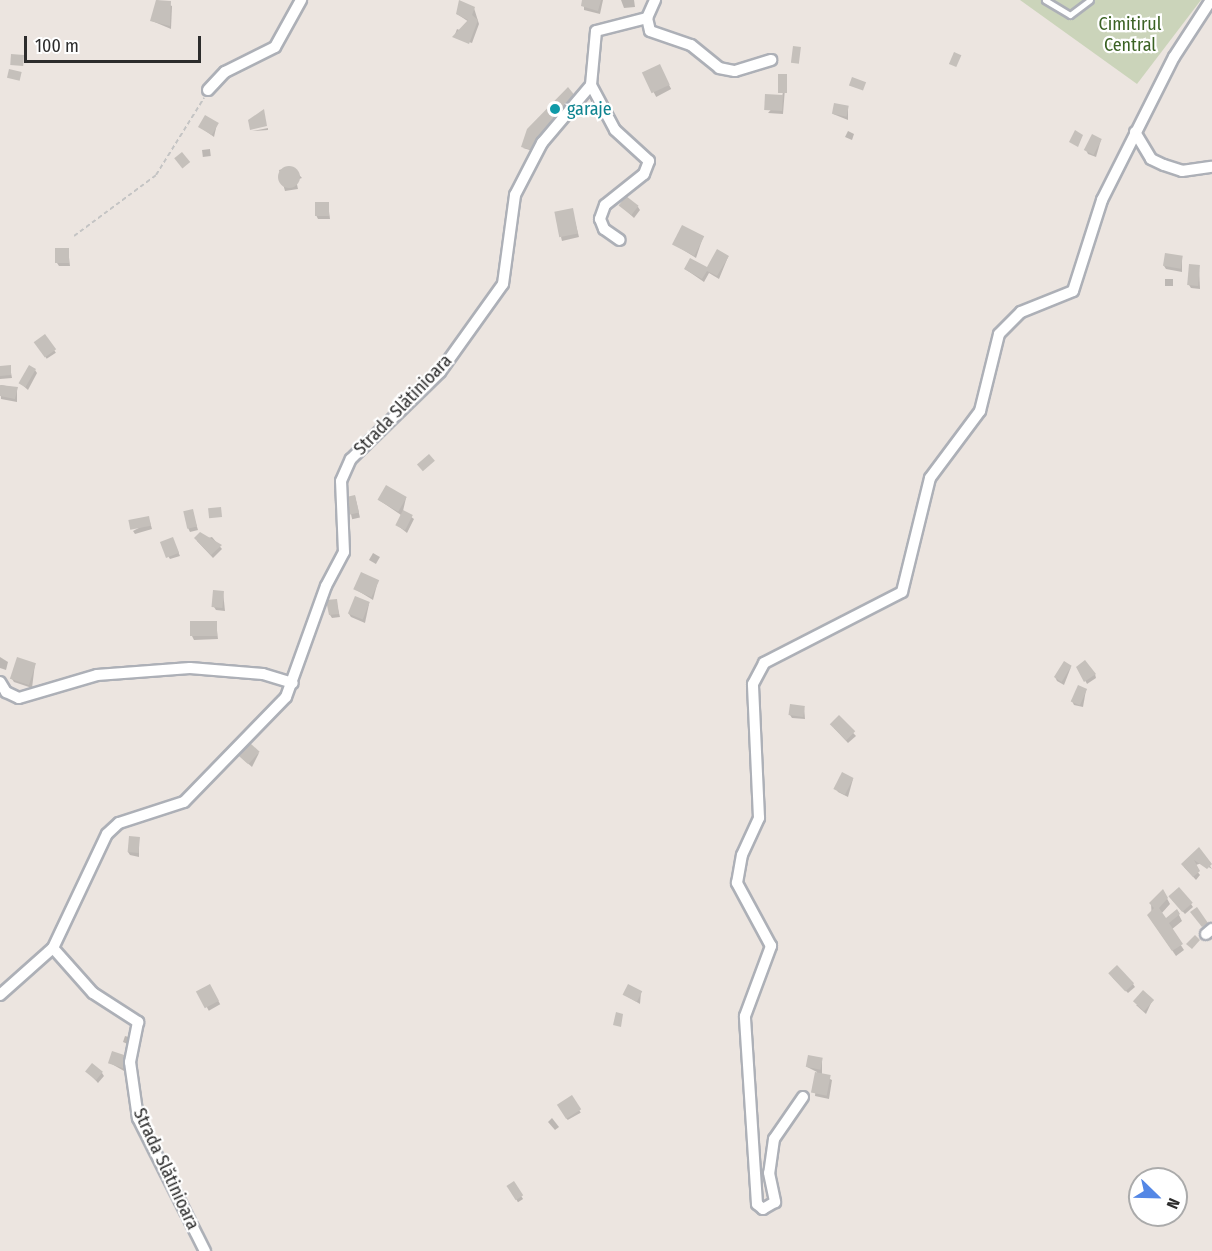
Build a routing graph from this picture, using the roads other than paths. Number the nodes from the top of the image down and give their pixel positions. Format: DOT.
graph roads {
  1 [pos="301,0"];
  2 [pos="655,0"];
  3 [pos="1045,0"];
  4 [pos="1090,0"];
  5 [pos="1211,0"];
  6 [pos="647,18"];
  7 [pos="771,60"];
  8 [pos="591,85"];
  9 [pos="208,90"];
  10 [pos="1136,132"];
  11 [pos="1212,167"];
  12 [pos="620,240"];
  13 [pos="0,682"];
  14 [pos="293,683"];
  15 [pos="54,948"];
  16 [pos="0,995"];
  17 [pos="803,1096"];
  18 [pos="205,1251"];
  1 -- 9 [label="street"];
  2 -- 6 [label="street"];
  3 -- 4 [label="lane"];
  5 -- 10 [label="street"];
  6 -- 7 [label="street"];
  6 -- 8 [label="street"];
  8 -- 12 [label="street"];
  8 -- 14 [label="street, Strada Slătinioara"];
  10 -- 11 [label="street"];
  10 -- 17 [label="street"];
  13 -- 14 [label="street"];
  14 -- 15 [label="street, Strada Slătinioara"];
  15 -- 16 [label="street, Strada Slătinioara"];
  15 -- 18 [label="street, Strada Slătinioara"];
}
